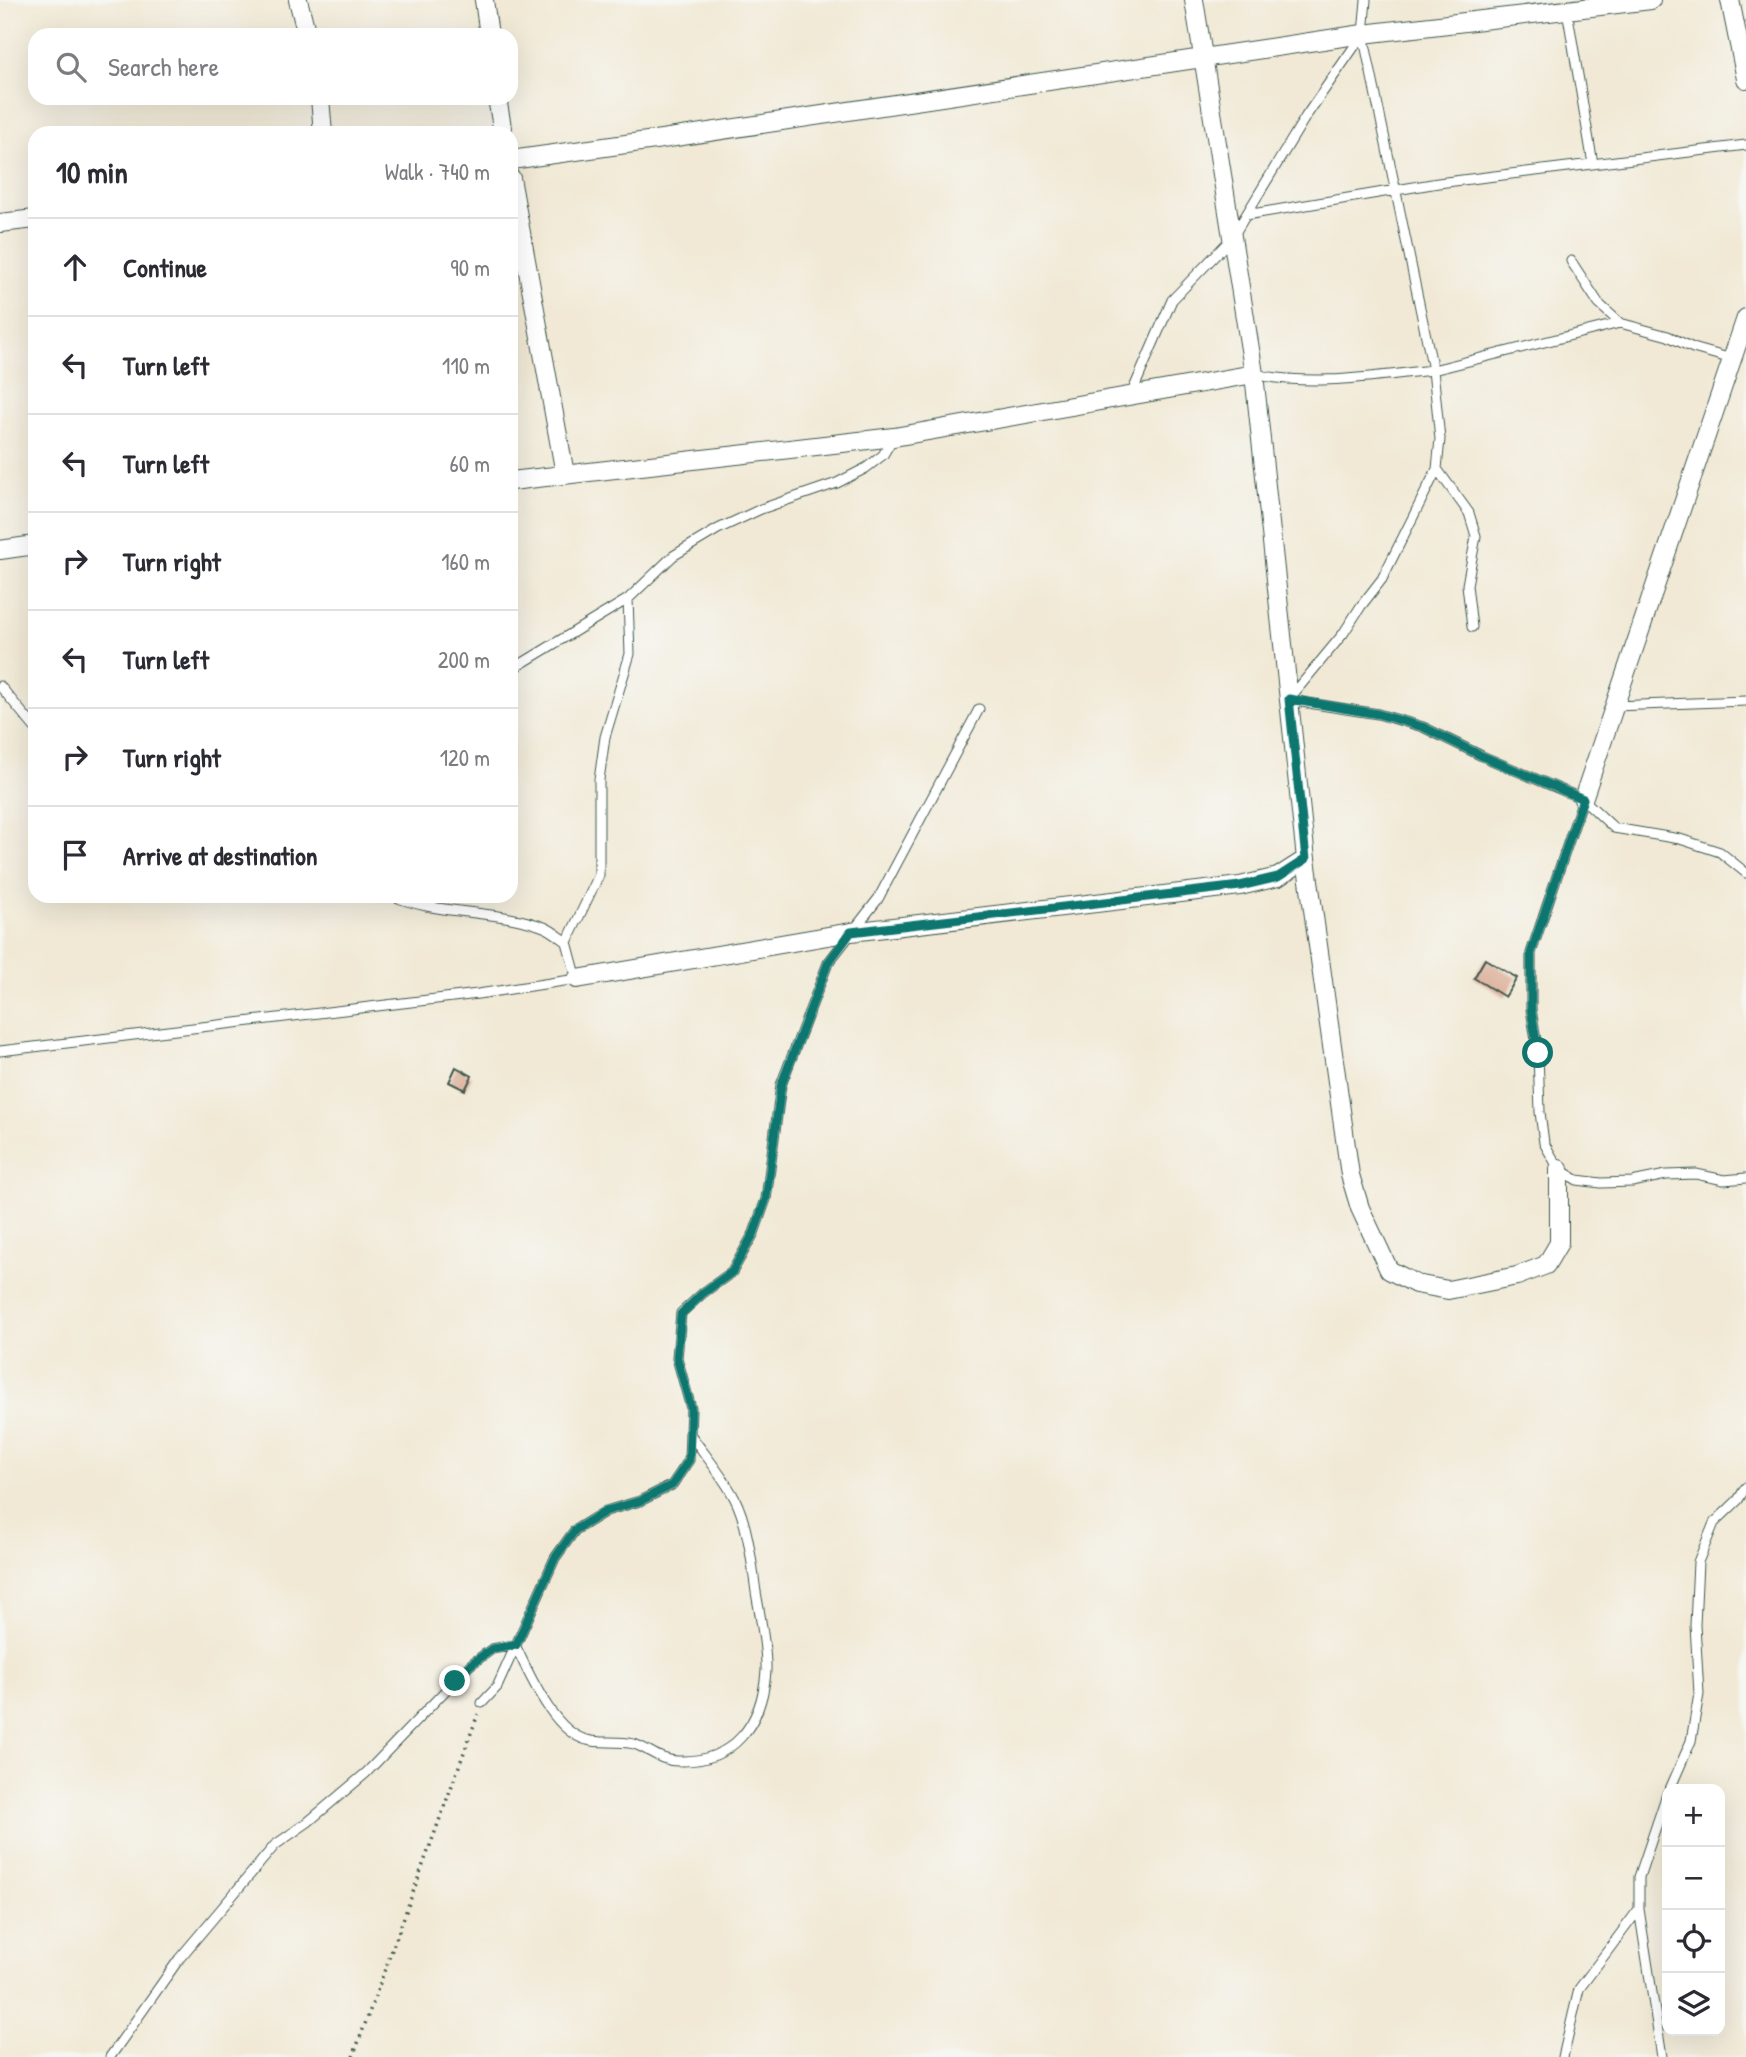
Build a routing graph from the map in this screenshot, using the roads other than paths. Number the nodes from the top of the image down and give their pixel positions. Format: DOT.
graph roads {
  1 [pos="298,0"];
  2 [pos="484,0"];
  3 [pos="1194,0"];
  4 [pos="1366,0"];
  5 [pos="1651,0"];
  6 [pos="1730,0"];
  7 [pos="1567,10"];
  8 [pos="305,28"];
  9 [pos="488,28"];
  10 [pos="1363,34"];
  11 [pos="1203,57"];
  12 [pos="1746,79"];
  13 [pos="321,105"];
  14 [pos="498,105"];
  15 [pos="323,126"];
  16 [pos="502,126"];
  17 [pos="1746,145"];
  18 [pos="518,159"];
  19 [pos="1593,164"];
  20 [pos="1396,190"];
  21 [pos="1246,215"];
  22 [pos="518,216"];
  23 [pos="28,220"];
  24 [pos="0,223"];
  25 [pos="1232,238"];
  26 [pos="1571,261"];
  27 [pos="1746,318"];
  28 [pos="1620,323"];
  29 [pos="1732,359"];
  30 [pos="1433,370"];
  31 [pos="1254,374"];
  32 [pos="1131,395"];
  33 [pos="894,437"];
  34 [pos="1437,469"];
  35 [pos="565,474"];
  36 [pos="518,480"];
  37 [pos="28,546"];
  38 [pos="0,550"];
  39 [pos="628,599"];
  40 [pos="1472,627"];
  41 [pos="518,666"];
  42 [pos="0,686"];
  43 [pos="1289,699"];
  44 [pos="1746,701"];
  45 [pos="1614,706"];
  46 [pos="979,709"];
  47 [pos="28,720"];
  48 [pos="1583,799"];
  49 [pos="1306,859"];
  50 [pos="1746,873"];
  51 [pos="418,903"];
  52 [pos="851,932"];
  53 [pos="567,942"];
  54 [pos="577,979"];
  55 [pos="0,1051"];
  56 [pos="1559,1169"];
  57 [pos="1746,1178"];
  58 [pos="690,1434"];
  59 [pos="1746,1487"];
  60 [pos="516,1645"];
  61 [pos="482,1703"];
  62 [pos="1671,1784"];
  63 [pos="1662,1809"];
  64 [pos="1639,1909"];
  65 [pos="110,2057"];
  66 [pos="1563,2057"];
  67 [pos="1662,2057"];
  1 -- 8 [label="street"];
  2 -- 9 [label="street"];
  3 -- 11 [label="street"];
  4 -- 10 [label="lane"];
  5 -- 7 [label="street"];
  6 -- 12 [label="street"];
  7 -- 10 [label="street"];
  7 -- 19 [label="lane"];
  10 -- 11 [label="street"];
  10 -- 20 [label="lane"];
  10 -- 21 [label="lane"];
  11 -- 18 [label="street"];
  11 -- 25 [label="street"];
  13 -- 15 [label="street"];
  14 -- 16 [label="street"];
  17 -- 19 [label="lane"];
  19 -- 20 [label="lane"];
  20 -- 21 [label="lane"];
  20 -- 30 [label="lane"];
  21 -- 25 [label="lane"];
  22 -- 35 [label="street"];
  23 -- 24 [label="street"];
  25 -- 31 [label="street"];
  25 -- 32 [label="lane"];
  26 -- 28 [label="lane"];
  27 -- 29 [label="street"];
  28 -- 29 [label="lane"];
  28 -- 30 [label="lane"];
  29 -- 45 [label="street"];
  30 -- 31 [label="lane"];
  30 -- 34 [label="lane"];
  31 -- 32 [label="street"];
  31 -- 43 [label="street"];
  32 -- 33 [label="street"];
  33 -- 35 [label="street"];
  33 -- 39 [label="lane"];
  34 -- 40 [label="lane"];
  34 -- 43 [label="lane"];
  35 -- 36 [label="street"];
  37 -- 38 [label="street"];
  39 -- 41 [label="lane"];
  39 -- 53 [label="lane"];
  42 -- 47 [label="lane"];
  43 -- 48 [label="lane"];
  43 -- 49 [label="street"];
  44 -- 45 [label="lane"];
  45 -- 48 [label="street"];
  46 -- 52 [label="lane"];
  48 -- 50 [label="lane"];
  48 -- 56 [label="lane"];
  49 -- 52 [label="street"];
  49 -- 56 [label="street"];
  51 -- 53 [label="lane"];
  52 -- 54 [label="street"];
  52 -- 58 [label="lane"];
  53 -- 54 [label="lane"];
  54 -- 55 [label="lane"];
  56 -- 57 [label="lane"];
  58 -- 60 [label="lane"];
  58 -- 60 [label="lane"];
  59 -- 62 [label="lane"];
  60 -- 61 [label="lane"];
  60 -- 65 [label="lane"];
  63 -- 64 [label="lane"];
  64 -- 66 [label="lane"];
  64 -- 67 [label="lane"];
}
